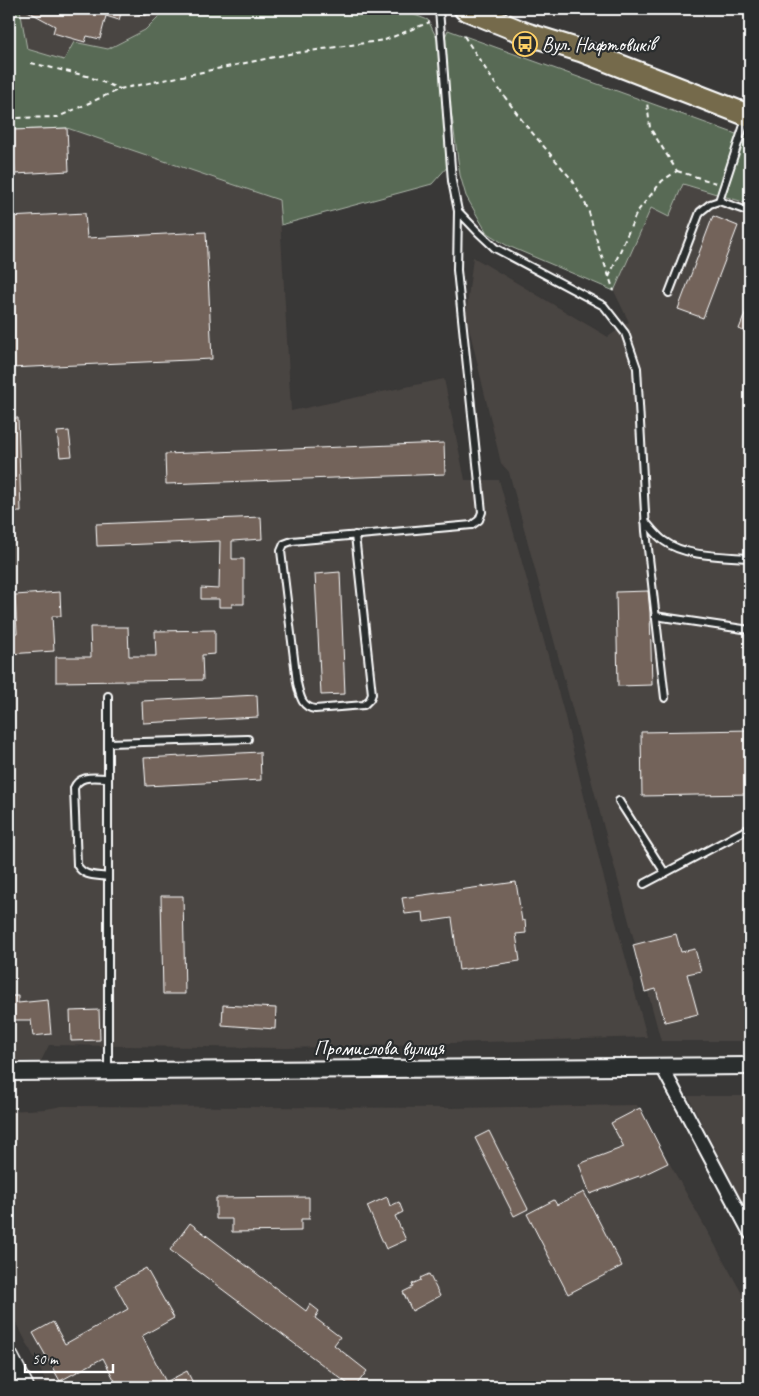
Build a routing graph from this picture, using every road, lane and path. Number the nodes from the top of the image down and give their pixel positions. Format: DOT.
graph roads {
  1 [pos="138,9"];
  2 [pos="147,9"];
  3 [pos="439,9"];
  4 [pos="465,9"];
  5 [pos="430,22"];
  6 [pos="464,36"];
  7 [pos="30,63"];
  8 [pos="120,89"];
  9 [pos="647,102"];
  10 [pos="9,116"];
  11 [pos="749,116"];
  12 [pos="677,171"];
  13 [pos="724,185"];
  14 [pos="719,201"];
  15 [pos="458,212"];
  16 [pos="750,212"];
  17 [pos="609,277"];
  18 [pos="614,291"];
  19 [pos="669,293"];
  20 [pos="645,521"];
  21 [pos="354,535"];
  22 [pos="750,558"];
  23 [pos="655,616"];
  24 [pos="750,630"];
  25 [pos="108,696"];
  26 [pos="665,698"];
  27 [pos="248,739"];
  28 [pos="108,743"];
  29 [pos="108,778"];
  30 [pos="619,801"];
  31 [pos="750,828"];
  32 [pos="665,873"];
  33 [pos="108,877"];
  34 [pos="644,884"];
  35 [pos="750,1066"];
  36 [pos="662,1067"];
  37 [pos="108,1071"];
  38 [pos="9,1072"];
  39 [pos="750,1233"];
  40 [pos="9,1358"];
  41 [pos="24,1387"];
  1 -- 2 [label="lane"];
  3 -- 15 [label="lane"];
  4 -- 11 [label="main road"];
  5 -- 8 [label="path"];
  6 -- 17 [label="path"];
  7 -- 8 [label="path"];
  8 -- 10 [label="path"];
  9 -- 12 [label="path"];
  11 -- 13 [label="lane"];
  12 -- 13 [label="path"];
  12 -- 17 [label="path"];
  13 -- 14 [label="lane"];
  14 -- 16 [label="lane"];
  14 -- 19 [label="lane"];
  15 -- 20 [label="lane"];
  15 -- 21 [label="lane"];
  17 -- 18 [label="path"];
  20 -- 22 [label="lane"];
  20 -- 23 [label="lane"];
  21 -- 21 [label="lane"];
  23 -- 24 [label="lane"];
  23 -- 26 [label="lane"];
  25 -- 28 [label="lane"];
  27 -- 28 [label="lane"];
  28 -- 29 [label="lane"];
  29 -- 33 [label="lane"];
  29 -- 33 [label="lane"];
  30 -- 32 [label="lane"];
  31 -- 32 [label="lane"];
  32 -- 34 [label="lane"];
  33 -- 37 [label="lane"];
  35 -- 36 [label="street, Промислова вулиця"];
  36 -- 37 [label="street, Промислова вулиця"];
  36 -- 39 [label="street"];
  37 -- 38 [label="street, Промислова вулиця"];
  40 -- 41 [label="main road"];
}
